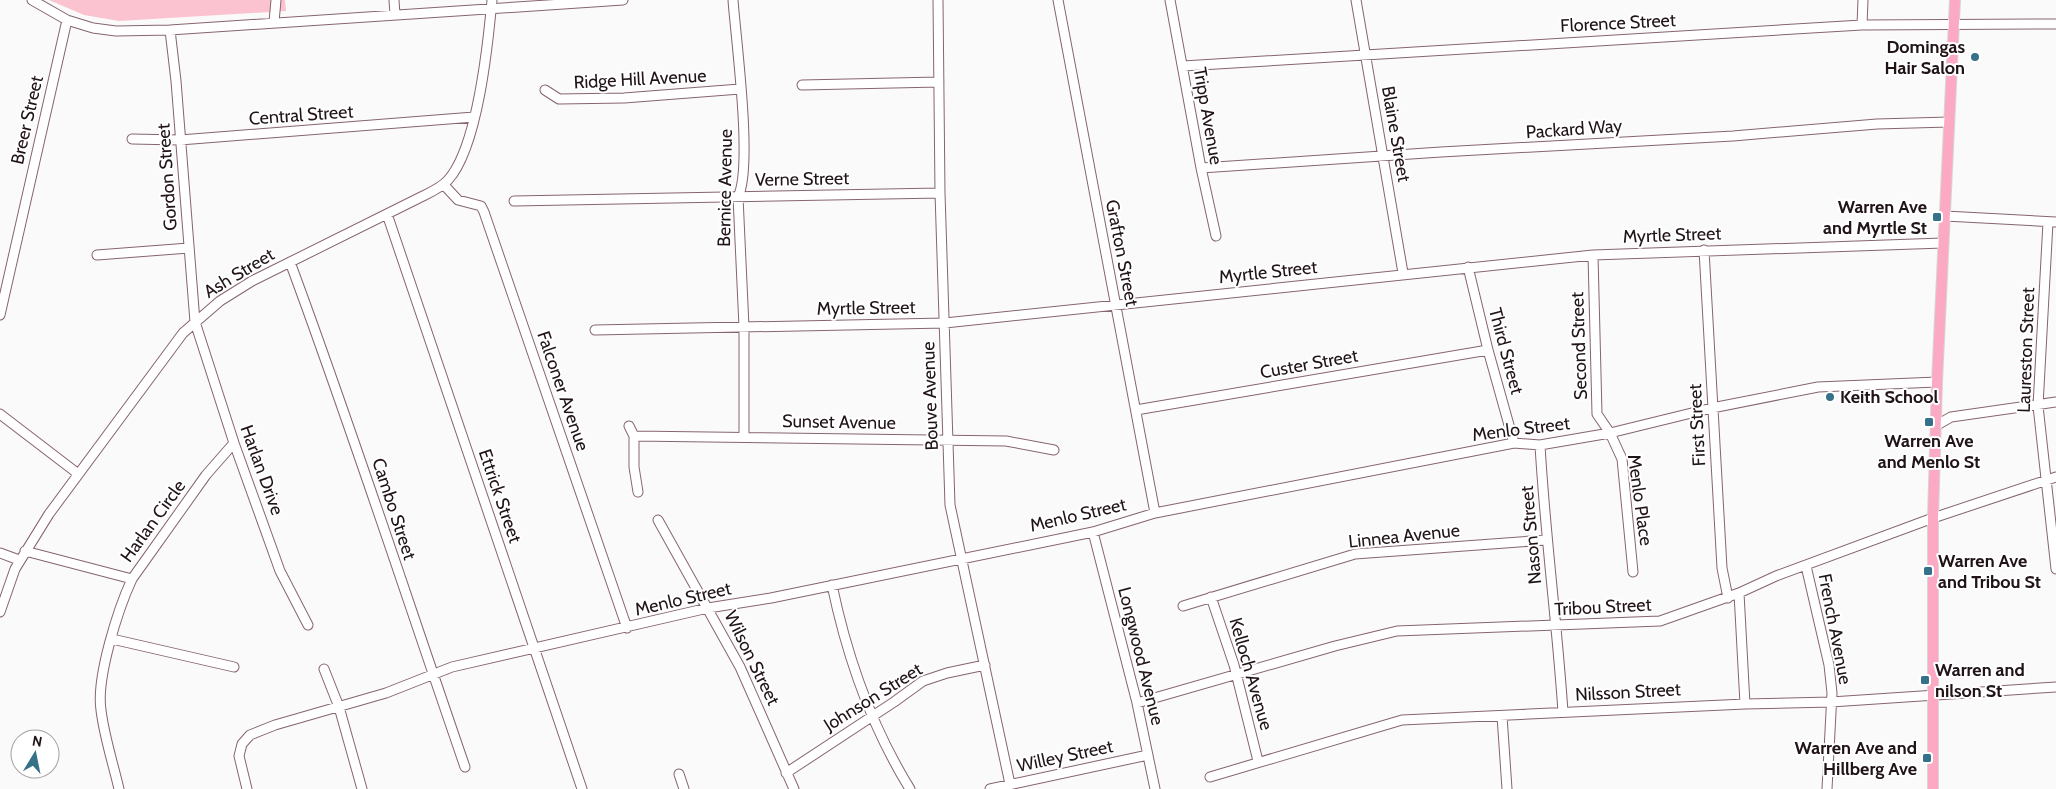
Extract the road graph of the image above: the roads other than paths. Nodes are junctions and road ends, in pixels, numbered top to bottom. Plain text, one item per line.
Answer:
1 (32, 0) edge
2 (276, 0) edge
3 (394, 0) edge
4 (622, 0) edge
5 (733, 0) edge
6 (938, 0) edge
7 (1058, 0) edge
8 (1170, 0) edge
9 (1356, 0) edge
10 (1863, 0) edge
11 (1956, 0) edge
12 (492, 4) edge
13 (395, 15) junction
14 (67, 20) junction
15 (274, 22) junction
16 (1954, 23) junction
17 (2056, 24) edge
18 (1862, 25) junction
19 (170, 30) junction
20 (1365, 54) junction
21 (1183, 66) junction
22 (939, 82) junction
23 (802, 86) dead end
24 (740, 89) junction
25 (545, 90) dead end
26 (474, 117) junction
27 (1949, 122) junction
28 (132, 139) dead end
29 (180, 140) junction
30 (1384, 157) junction
31 (1200, 168) junction
32 (444, 185) junction
33 (940, 193) junction
34 (738, 197) junction
35 (514, 201) dead end
36 (387, 214) junction
37 (1945, 216) junction
38 (2052, 222) edge
39 (1216, 236) dead end
40 (1943, 243) junction
41 (189, 248) junction
42 (1704, 250) junction
43 (97, 254) dead end
44 (1593, 255) junction
45 (290, 262) junction
46 (1468, 267) junction
47 (1403, 273) junction
48 (1115, 306) junction
49 (0, 315) edge
50 (195, 322) junction
51 (945, 322) junction
52 (744, 327) junction
53 (595, 330) dead end
54 (1488, 350) junction
55 (1937, 382) junction
56 (2056, 402) edge
57 (2038, 406) junction
58 (1712, 408) junction
59 (1136, 410) junction
60 (0, 414) edge
61 (1937, 425) junction
62 (629, 426) dead end
63 (1610, 433) junction
64 (634, 436) junction
65 (744, 437) junction
66 (948, 440) junction
67 (234, 443) junction
68 (1514, 443) junction
69 (1540, 445) junction
70 (1054, 450) dead end
71 (78, 473) junction
72 (2052, 478) edge
73 (638, 492) dead end
74 (1155, 513) junction
75 (1933, 518) junction
76 (658, 520) dead end
77 (1093, 532) junction
78 (1546, 540) junction
79 (25, 551) junction
80 (0, 553) edge
81 (962, 557) junction
82 (19, 560) junction
83 (1806, 566) junction
84 (2056, 569) edge
85 (1633, 572) dead end
86 (132, 579) junction
87 (832, 585) junction
88 (1739, 593) junction
89 (1211, 597) junction
90 (1728, 598) junction
91 (1183, 606) dead end
92 (708, 608) junction
93 (0, 612) edge
94 (308, 625) dead end
95 (1557, 626) junction
96 (627, 628) junction
97 (112, 639) junction
98 (534, 648) junction
99 (985, 665) junction
100 (234, 667) dead end
101 (324, 669) dead end
102 (433, 673) junction
103 (1236, 676) junction
104 (2056, 687) edge
105 (1933, 696) junction
106 (1831, 702) junction
107 (1137, 703) junction
108 (1745, 704) junction
109 (339, 707) junction
110 (1563, 712) junction
111 (1502, 716) junction
112 (872, 717) junction
113 (1148, 755) junction
114 (1258, 761) junction
115 (465, 767) dead end
116 (786, 773) junction
117 (679, 774) dead end
118 (1210, 777) dead end
119 (1010, 784) junction
120 (119, 789) edge
121 (247, 789) edge
122 (362, 789) edge
123 (582, 789) edge
124 (684, 789) edge
125 (794, 789) edge
126 (910, 789) edge
127 (990, 789) edge
128 (1155, 789) edge
129 (1508, 789) edge
130 (1827, 789) edge
131 (1933, 789) edge

1 - 14 street
2 - 15 street
3 - 13 street
4 - 12 street
5 - 24 street, Bernice Avenue
6 - 22 street, Bouve Avenue
7 - 48 street, Grafton Street
8 - 21 street, Tripp Avenue
9 - 20 street, Blaine Street
10 - 18 street
11 - 16 main road
12 - 13 street
12 - 26 street, Ash Street
13 - 15 street
14 - 19 street
14 - 49 street, Breer Street
15 - 19 street
16 - 17 street, Florence Street
16 - 18 street, Florence Street
16 - 27 main road
18 - 20 street, Florence Street
19 - 29 street, Gordon Street
20 - 21 street, Florence Street
20 - 30 street, Blaine Street
21 - 31 street, Tripp Avenue
22 - 23 street
22 - 33 street, Bouve Avenue
24 - 25 street, Ridge Hill Avenue
24 - 34 street, Bernice Avenue
26 - 29 street, Central Street
26 - 32 street, Ash Street
27 - 30 street, Packard Way
27 - 37 main road
28 - 29 street, Central Street
29 - 41 street, Gordon Street
30 - 31 street, Packard Way
30 - 47 street, Blaine Street
31 - 39 street, Tripp Avenue
32 - 36 street, Ash Street
32 - 96 street, Falconer Avenue
33 - 34 street, Verne Street
33 - 51 street, Bouve Avenue
34 - 35 street, Verne Street
34 - 52 street, Bernice Avenue
36 - 45 street, Ash Street
36 - 98 street, Ettrick Street
37 - 38 street
37 - 40 main road
38 - 57 street, Laureston Street
40 - 42 street, Myrtle Street
40 - 55 main road
41 - 43 street
41 - 50 street, Gordon Street
42 - 44 street, Myrtle Street
42 - 58 street, First Street
44 - 46 street, Myrtle Street
44 - 63 street, Second Street
45 - 50 street, Ash Street
45 - 102 street, Cambo Street
46 - 47 street, Myrtle Street
46 - 54 street, Third Street
47 - 48 street, Myrtle Street
48 - 51 street, Myrtle Street
48 - 59 street, Grafton Street
50 - 67 street, Harlan Drive
50 - 71 street, Ash Street
51 - 52 street, Myrtle Street
51 - 66 street, Bouve Avenue
52 - 53 street, Myrtle Street
52 - 65 street, Bernice Avenue
54 - 59 street, Custer Street
54 - 68 street, Third Street
55 - 58 street, Menlo Street
55 - 61 main road
56 - 57 street
57 - 61 street
57 - 72 street, Laureston Street
58 - 63 street, Menlo Street
58 - 90 street, First Street
59 - 74 street, Grafton Street
60 - 71 street
61 - 75 main road
62 - 64 street
63 - 69 street, Menlo Street
63 - 85 street, Menlo Place
64 - 65 street, Sunset Avenue
64 - 73 street
65 - 66 street, Sunset Avenue
66 - 70 street, Sunset Avenue
66 - 81 street, Bouve Avenue
67 - 86 street, Harlan Circle
67 - 94 street, Harlan Drive
68 - 69 street, Menlo Street
68 - 74 street, Menlo Street
69 - 78 street, Nason Street
71 - 79 street, Ash Street
72 - 75 street, Tribou Street
72 - 84 street, Laureston Street
74 - 77 street, Menlo Street
75 - 83 street, Tribou Street
75 - 105 main road
76 - 92 street, Wilson Street
77 - 81 street, Menlo Street
77 - 107 street, Longwood Avenue
78 - 89 street, Linnea Avenue
78 - 95 street, Nason Street
79 - 82 street, Ash Street
79 - 86 street, Harlan Circle
80 - 82 street
81 - 87 street, Menlo Street
81 - 99 street, Bouve Avenue
82 - 93 street, Ash Street
83 - 88 street, Tribou Street
83 - 106 street, French Avenue
86 - 97 street
87 - 92 street, Menlo Street
87 - 112 street
88 - 90 street, Tribou Street
88 - 108 street
89 - 91 street, Linnea Avenue
89 - 103 street, Kelloch Avenue
90 - 95 street, Tribou Street
92 - 96 street, Menlo Street
92 - 116 street, Wilson Street
95 - 103 street, Tribou Street
95 - 110 street, Nason Street
96 - 98 street, Menlo Street
97 - 100 street
97 - 120 street
98 - 102 street, Menlo Street
98 - 123 street, Ettrick Street
99 - 112 street, Johnson Street
99 - 119 street, Bouve Avenue
101 - 109 street
102 - 109 street, Menlo Street
102 - 115 street, Cambo Street
103 - 107 street, Tribou Street
103 - 114 street, Kelloch Avenue
104 - 105 street, Nilsson Street
105 - 106 street, Nilsson Street
105 - 131 main road
106 - 108 street, Nilsson Street
106 - 130 street, French Avenue
107 - 113 street, Longwood Avenue
108 - 110 street, Nilsson Street
109 - 121 street, Menlo Street
109 - 122 street
110 - 111 street, Nilsson Street
111 - 114 street, Nilsson Street
111 - 129 street
112 - 116 street, Johnson Street
112 - 126 street
113 - 119 street, Willey Street
113 - 128 street, Longwood Avenue
114 - 118 street, Nilsson Street
116 - 125 street, Wilson Street
117 - 124 street
119 - 127 street, Willey Street

